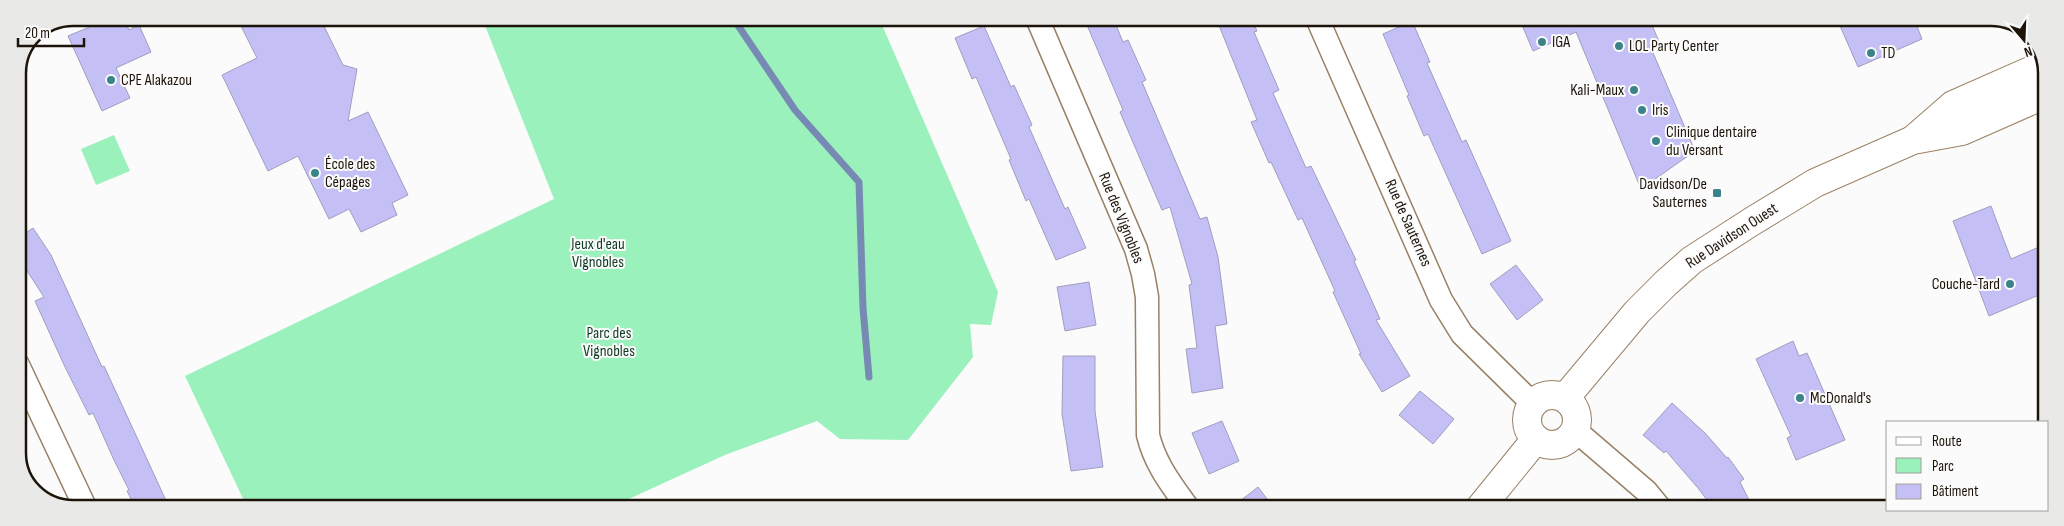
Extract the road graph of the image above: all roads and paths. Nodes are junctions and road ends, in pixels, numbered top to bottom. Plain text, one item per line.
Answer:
1 (1040, 26) edge
2 (1321, 26) edge
3 (2038, 68) edge
4 (2038, 98) edge
5 (1913, 140) junction
6 (26, 382) edge
7 (1565, 398) junction
8 (1533, 404) junction
9 (1575, 430) junction
10 (1536, 439) junction
11 (82, 500) edge
12 (1182, 500) edge
13 (1486, 500) edge
14 (1653, 500) edge

1 - 12 street, Rue des Vignobles
2 - 8 street, Rue de Sauternes
3 - 5 street, Rue Davidson Ouest
4 - 5 street, Rue Davidson Ouest
5 - 7 street, Rue Davidson Ouest
6 - 11 street
7 - 8 street
7 - 9 street
8 - 10 street
9 - 10 street
9 - 14 street
10 - 13 street

